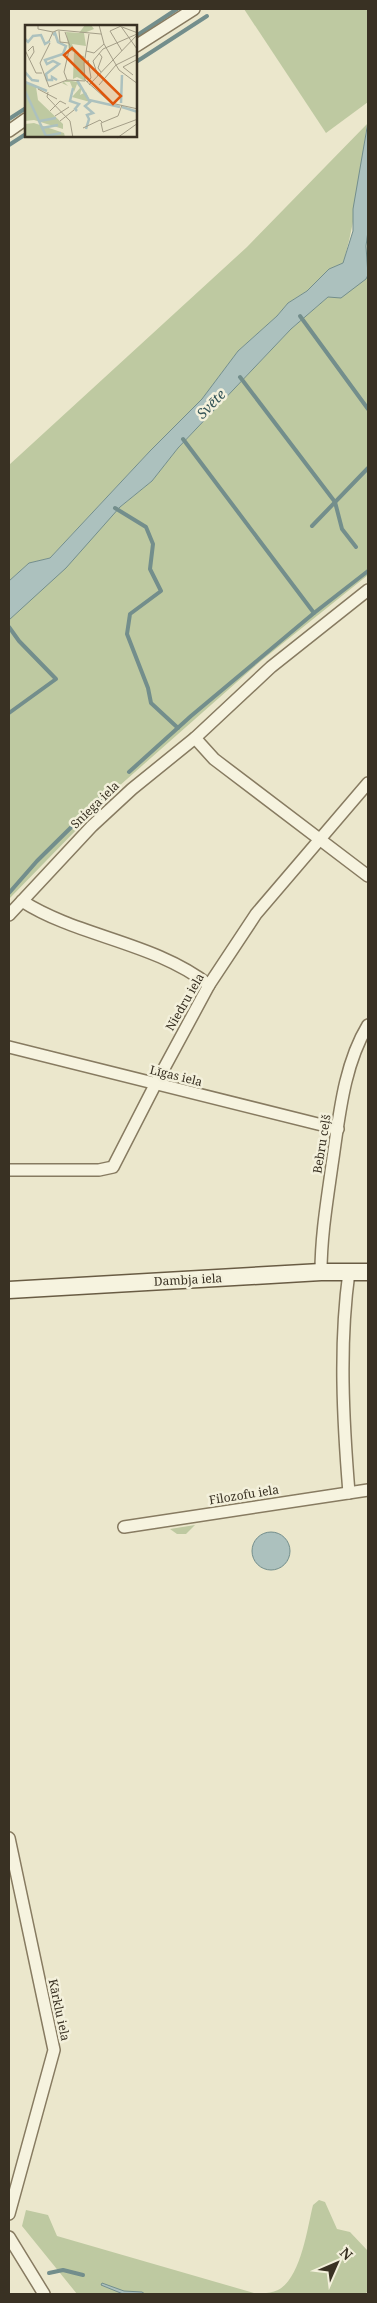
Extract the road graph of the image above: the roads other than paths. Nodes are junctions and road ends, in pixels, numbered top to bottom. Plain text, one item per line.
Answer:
1 (194, 9) edge
2 (138, 45) edge
3 (25, 120) edge
4 (9, 131) edge
5 (366, 597) edge
6 (195, 738) junction
7 (368, 783) edge
8 (318, 840) junction
9 (368, 876) edge
10 (22, 901) junction
11 (9, 915) edge
12 (209, 985) junction
13 (368, 1025) edge
14 (9, 1047) edge
15 (154, 1085) junction
16 (338, 1129) junction
17 (9, 1170) edge
18 (321, 1272) junction
19 (349, 1272) junction
20 (368, 1272) edge
21 (9, 1290) edge
22 (368, 1490) edge
23 (349, 1492) junction
24 (124, 1526) dead end
25 (9, 1838) edge
26 (9, 2214) edge
27 (9, 2238) edge
28 (44, 2294) edge

1 - 2 street
3 - 4 street
5 - 6 street, Sniega iela
6 - 8 street
6 - 10 street, Sniega iela
7 - 8 street, Niedru iela
8 - 9 street
8 - 12 street, Niedru iela
10 - 11 street, Sniega iela
10 - 12 street
12 - 15 street, Niedru iela
13 - 16 street, Bebru ceļš
14 - 15 street, Līgas iela
15 - 16 street, Līgas iela
15 - 17 street, Niedru iela
16 - 18 street, Bebru ceļš
18 - 19 street, Dambja iela
18 - 21 street, Dambja iela
19 - 20 street, Dambja iela
19 - 23 street
22 - 23 street, Filozofu iela
23 - 24 street, Filozofu iela
25 - 26 street, Kārklu iela
27 - 28 street

